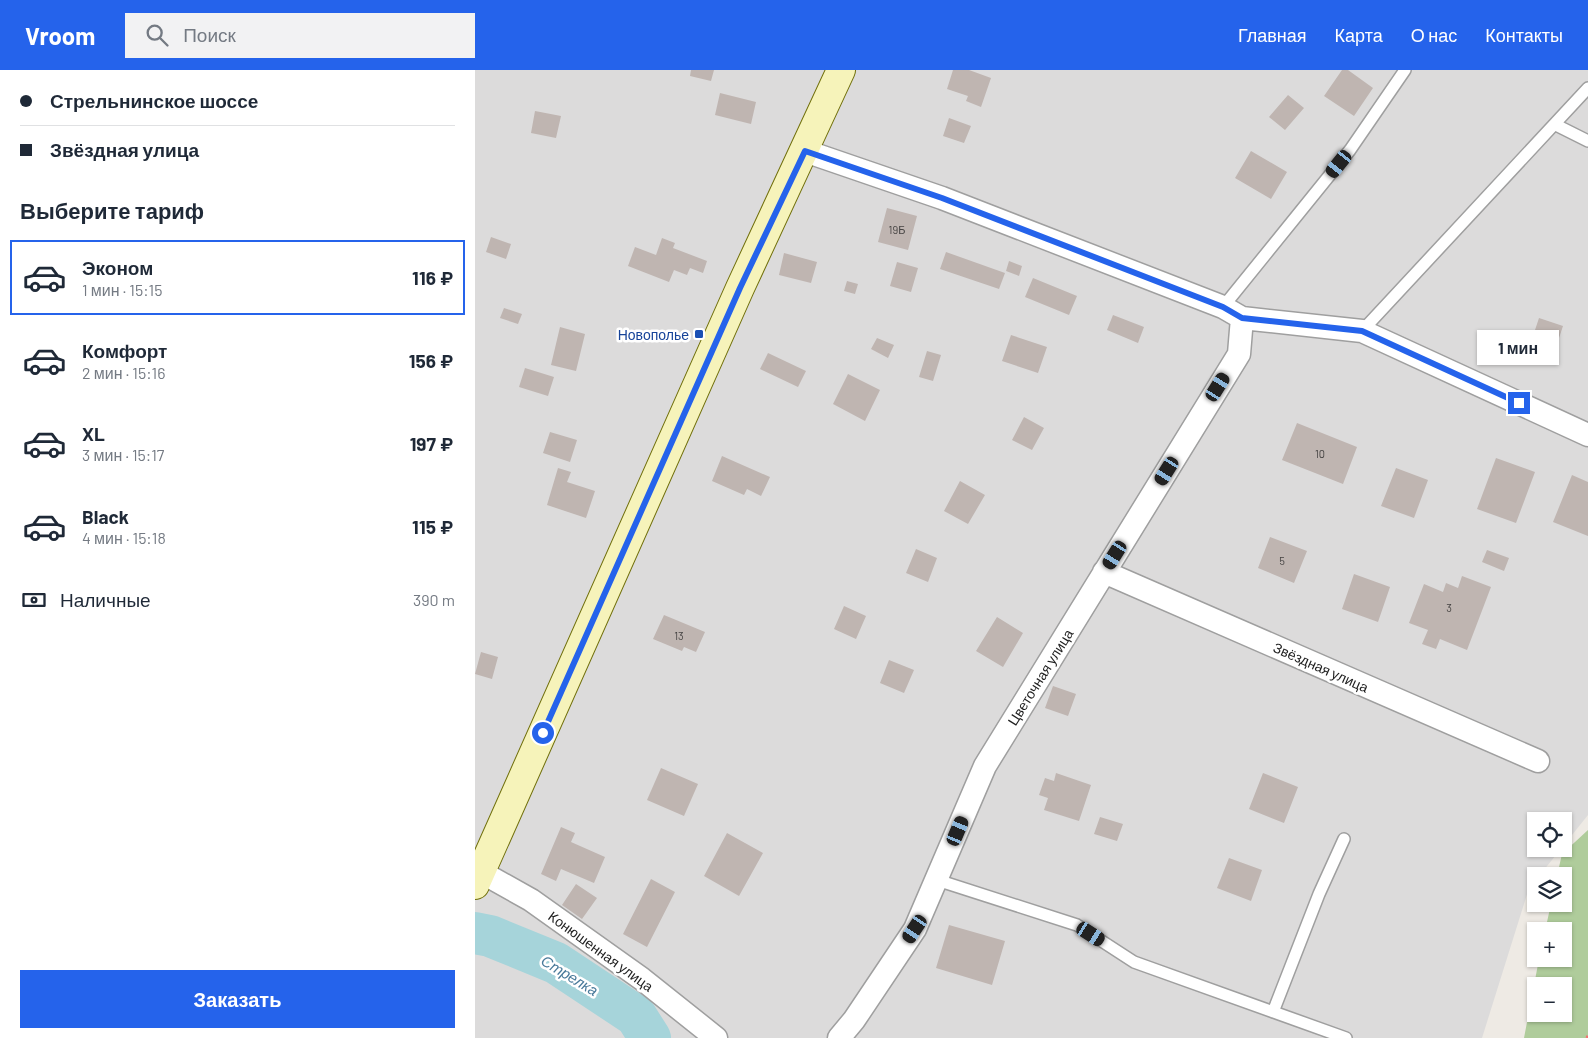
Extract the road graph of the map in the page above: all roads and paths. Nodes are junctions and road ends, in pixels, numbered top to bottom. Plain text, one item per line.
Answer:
1 (841, 70) edge
2 (1405, 70) edge
3 (1588, 88) edge
4 (1556, 125) junction
5 (1588, 141) edge
6 (805, 151) junction
7 (1232, 312) junction
8 (1362, 331) junction
9 (1588, 435) edge
10 (1104, 572) junction
11 (1539, 761) dead end
12 (1343, 839) dead end
13 (478, 878) edge
14 (937, 880) junction
15 (1273, 1012) junction
16 (699, 1032) edge
17 (716, 1038) edge
18 (839, 1038) edge
19 (1346, 1038) edge

1 - 6 main road
2 - 7 lane
3 - 4 lane
4 - 5 lane
4 - 8 lane
6 - 7 street
6 - 13 main road
7 - 8 street
7 - 10 street, Цветочная улица
8 - 9 street
10 - 11 street, Звёздная улица
10 - 14 street, Цветочная улица
12 - 15 lane
13 - 16 street, Конюшенная улица
14 - 15 lane
14 - 18 street, Цветочная улица
15 - 19 lane
16 - 17 street, Конюшенная улица

